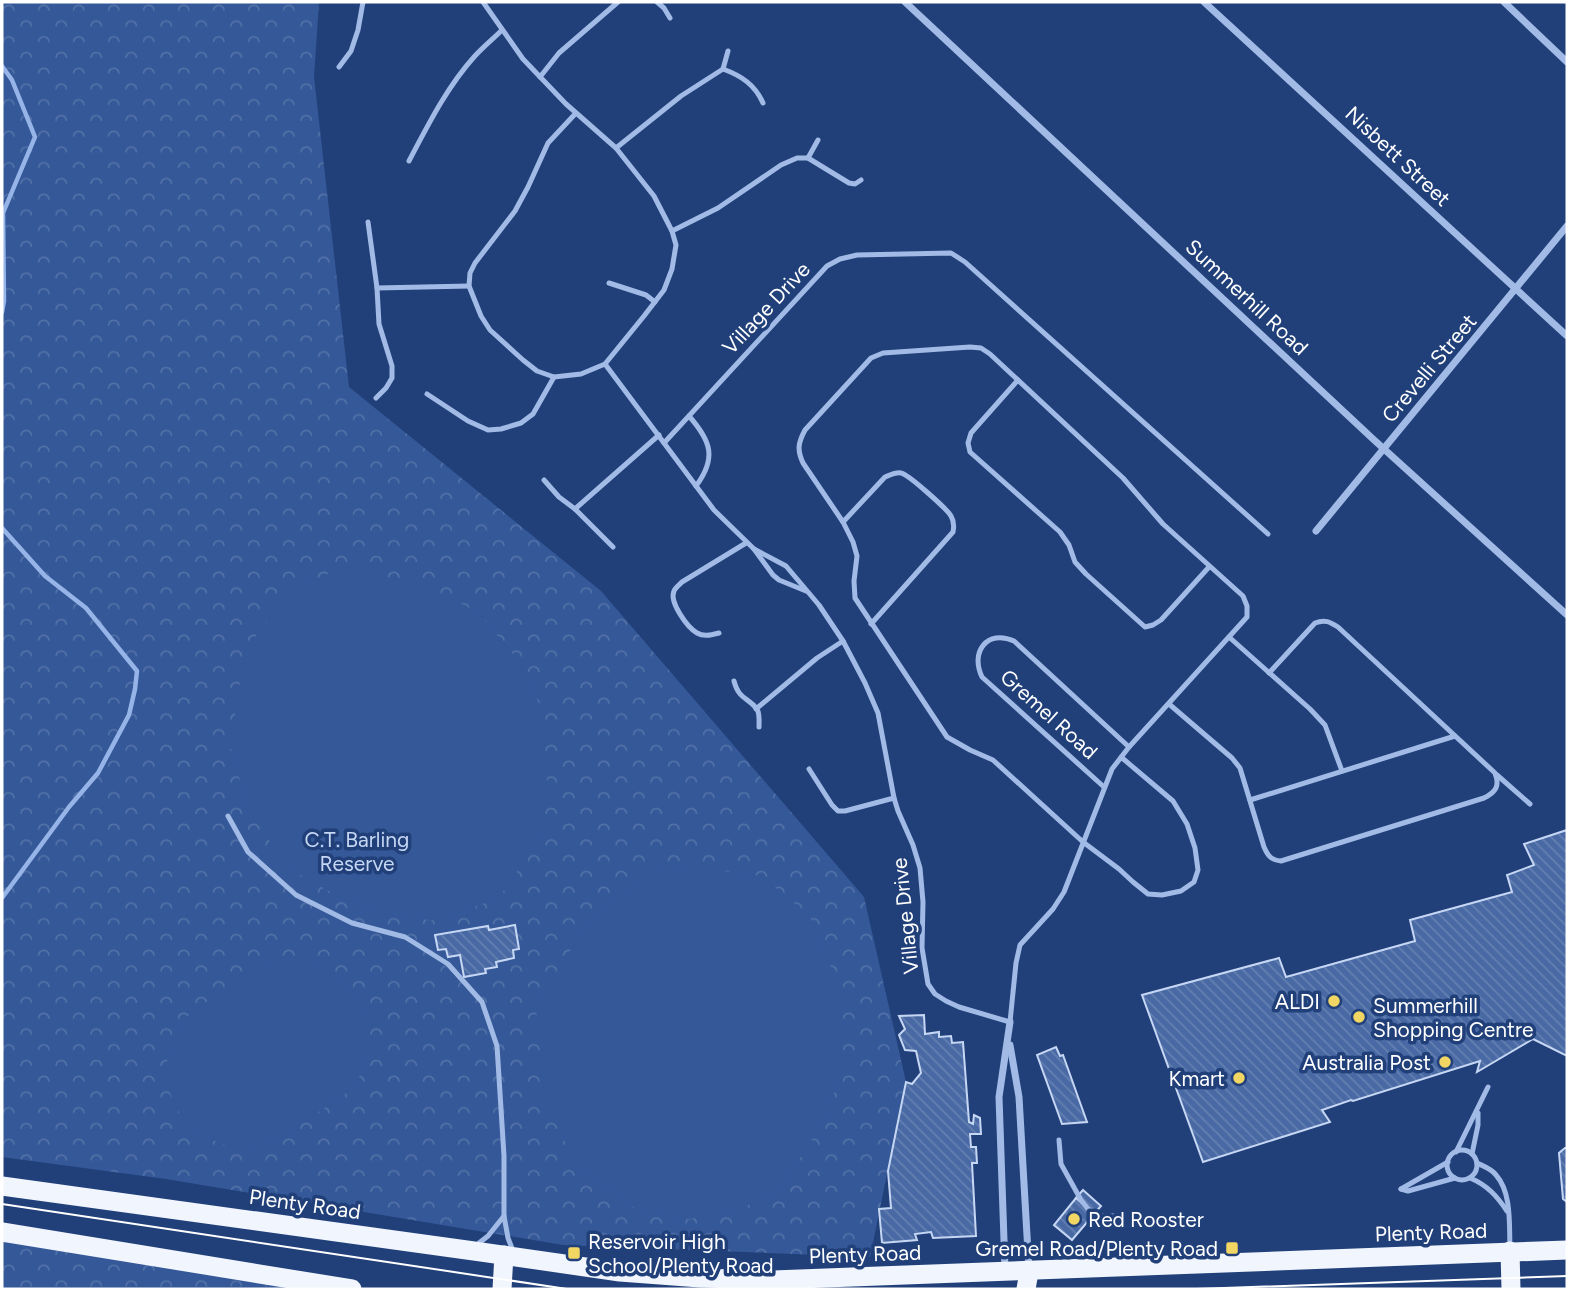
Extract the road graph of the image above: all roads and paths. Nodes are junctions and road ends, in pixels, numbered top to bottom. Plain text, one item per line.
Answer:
1 (363, 2) edge
2 (483, 2) edge
3 (618, 2) edge
4 (657, 2) edge
5 (905, 2) edge
6 (1204, 2) edge
7 (1504, 2) edge
8 (670, 19) dead end
9 (502, 30) junction
10 (728, 51) dead end
11 (1567, 62) edge
12 (339, 67) dead end
13 (723, 69) junction
14 (540, 77) junction
15 (763, 103) dead end
16 (576, 113) junction
17 (818, 139) dead end
18 (616, 148) junction
19 (808, 158) junction
20 (409, 160) dead end
21 (861, 180) dead end
22 (368, 222) dead end
23 (1567, 226) edge
24 (672, 231) junction
25 (609, 283) dead end
26 (469, 286) junction
27 (377, 288) junction
28 (1516, 289) junction
29 (655, 302) junction
30 (1567, 336) edge
31 (604, 364) junction
32 (554, 377) junction
33 (1018, 380) junction
34 (427, 394) dead end
35 (376, 398) dead end
36 (689, 416) junction
37 (659, 435) junction
38 (664, 443) junction
39 (1384, 449) junction
40 (544, 480) dead end
41 (696, 486) junction
42 (575, 509) junction
43 (843, 522) junction
44 (1317, 531) dead end
45 (1268, 534) dead end
46 (746, 543) junction
47 (613, 547) dead end
48 (754, 550) junction
49 (1209, 567) junction
50 (807, 591) junction
51 (1567, 615) edge
52 (871, 624) junction
53 (719, 633) dead end
54 (1229, 638) junction
55 (843, 641) junction
56 (1269, 673) junction
57 (734, 681) dead end
58 (1169, 704) junction
59 (756, 709) junction
60 (759, 727) dead end
61 (1455, 736) junction
62 (1129, 747) junction
63 (1121, 757) junction
64 (809, 769) dead end
65 (1342, 771) junction
66 (1495, 773) junction
67 (1104, 788) junction
68 (894, 799) junction
69 (1250, 800) junction
70 (1530, 804) dead end
71 (228, 816) dead end
72 (1083, 842) junction
73 (1010, 1022) junction
74 (1009, 1038) junction
75 (1488, 1087) dead end
76 (1478, 1110) junction
77 (1059, 1140) dead end
78 (1456, 1152) junction
79 (1472, 1154) junction
80 (1448, 1162) junction
81 (1477, 1163) junction
82 (1455, 1178) junction
83 (1470, 1178) junction
84 (2, 1186) edge
85 (1509, 1213) junction
86 (504, 1216) junction
87 (1118, 1216) dead end
88 (2, 1232) edge
89 (1567, 1250) edge
90 (474, 1251) junction
91 (1510, 1251) junction
92 (510, 1256) junction
93 (1007, 1280) edge
94 (1027, 1280) edge
95 (352, 1289) edge
96 (502, 1289) edge
97 (1511, 1289) edge

1 - 12 lane
2 - 9 lane
3 - 14 lane
4 - 8 lane
5 - 39 street, Summerhill Road
6 - 28 street, Nisbett Street
7 - 11 street
9 - 14 lane
9 - 20 lane
10 - 13 lane
13 - 15 lane
13 - 18 lane
14 - 16 lane
16 - 18 lane
16 - 26 lane
17 - 19 lane
18 - 24 lane
19 - 21 lane
19 - 24 lane
22 - 27 lane
23 - 28 street, Crevelli Street
24 - 29 lane
25 - 29 lane
26 - 27 lane
26 - 32 lane
27 - 35 lane
28 - 30 street, Nisbett Street
28 - 39 street, Crevelli Street
29 - 31 lane
31 - 32 lane
31 - 37 lane, Village Drive
32 - 34 lane
33 - 43 lane, Gremel Road
33 - 49 lane, Gremel Road
33 - 49 lane
36 - 38 lane, Village Drive
36 - 41 lane
36 - 45 lane, Village Drive
37 - 38 lane, Village Drive
37 - 42 lane
38 - 41 lane, Village Drive
39 - 44 street, Crevelli Street
39 - 51 street, Summerhill Road
40 - 42 lane
41 - 46 lane, Village Drive
42 - 47 lane
43 - 52 lane, Gremel Road
43 - 52 lane
46 - 48 lane, Village Drive
46 - 53 lane
48 - 50 lane, Village Drive
48 - 50 lane, Village Drive
49 - 54 lane, Gremel Road
50 - 55 lane, Village Drive
52 - 72 lane, Gremel Road
54 - 56 lane
54 - 58 lane, Gremel Road
55 - 59 lane
55 - 68 lane, Village Drive
56 - 61 lane
56 - 65 lane
57 - 59 lane
58 - 62 lane, Gremel Road
58 - 69 lane
59 - 60 lane
61 - 65 lane
61 - 66 lane
62 - 63 lane, Gremel Road
62 - 67 lane, Gremel Road
63 - 67 lane, Gremel Road
63 - 72 lane, Gremel Road
64 - 68 lane
65 - 69 lane
66 - 69 lane
66 - 70 lane
67 - 72 lane, Gremel Road
68 - 73 lane, Village Drive
71 - 86 lane
72 - 73 lane, Gremel Road
73 - 74 street, Gremel Road
74 - 93 street, Gremel Road
74 - 94 street, Gremel Road
75 - 76 lane
76 - 78 lane
76 - 79 lane
77 - 87 lane
78 - 79 lane
78 - 80 lane
79 - 81 lane
80 - 82 lane
80 - 82 lane
81 - 83 lane
81 - 85 lane
82 - 83 lane
83 - 85 lane
84 - 90 highway, Plenty Road
85 - 91 lane
86 - 90 lane
86 - 92 lane
88 - 95 highway
89 - 91 highway, Plenty Road
90 - 92 highway, Plenty Road
91 - 94 highway, Plenty Road
91 - 97 highway
92 - 93 highway, Plenty Road
92 - 96 highway
93 - 94 highway, Plenty Road

